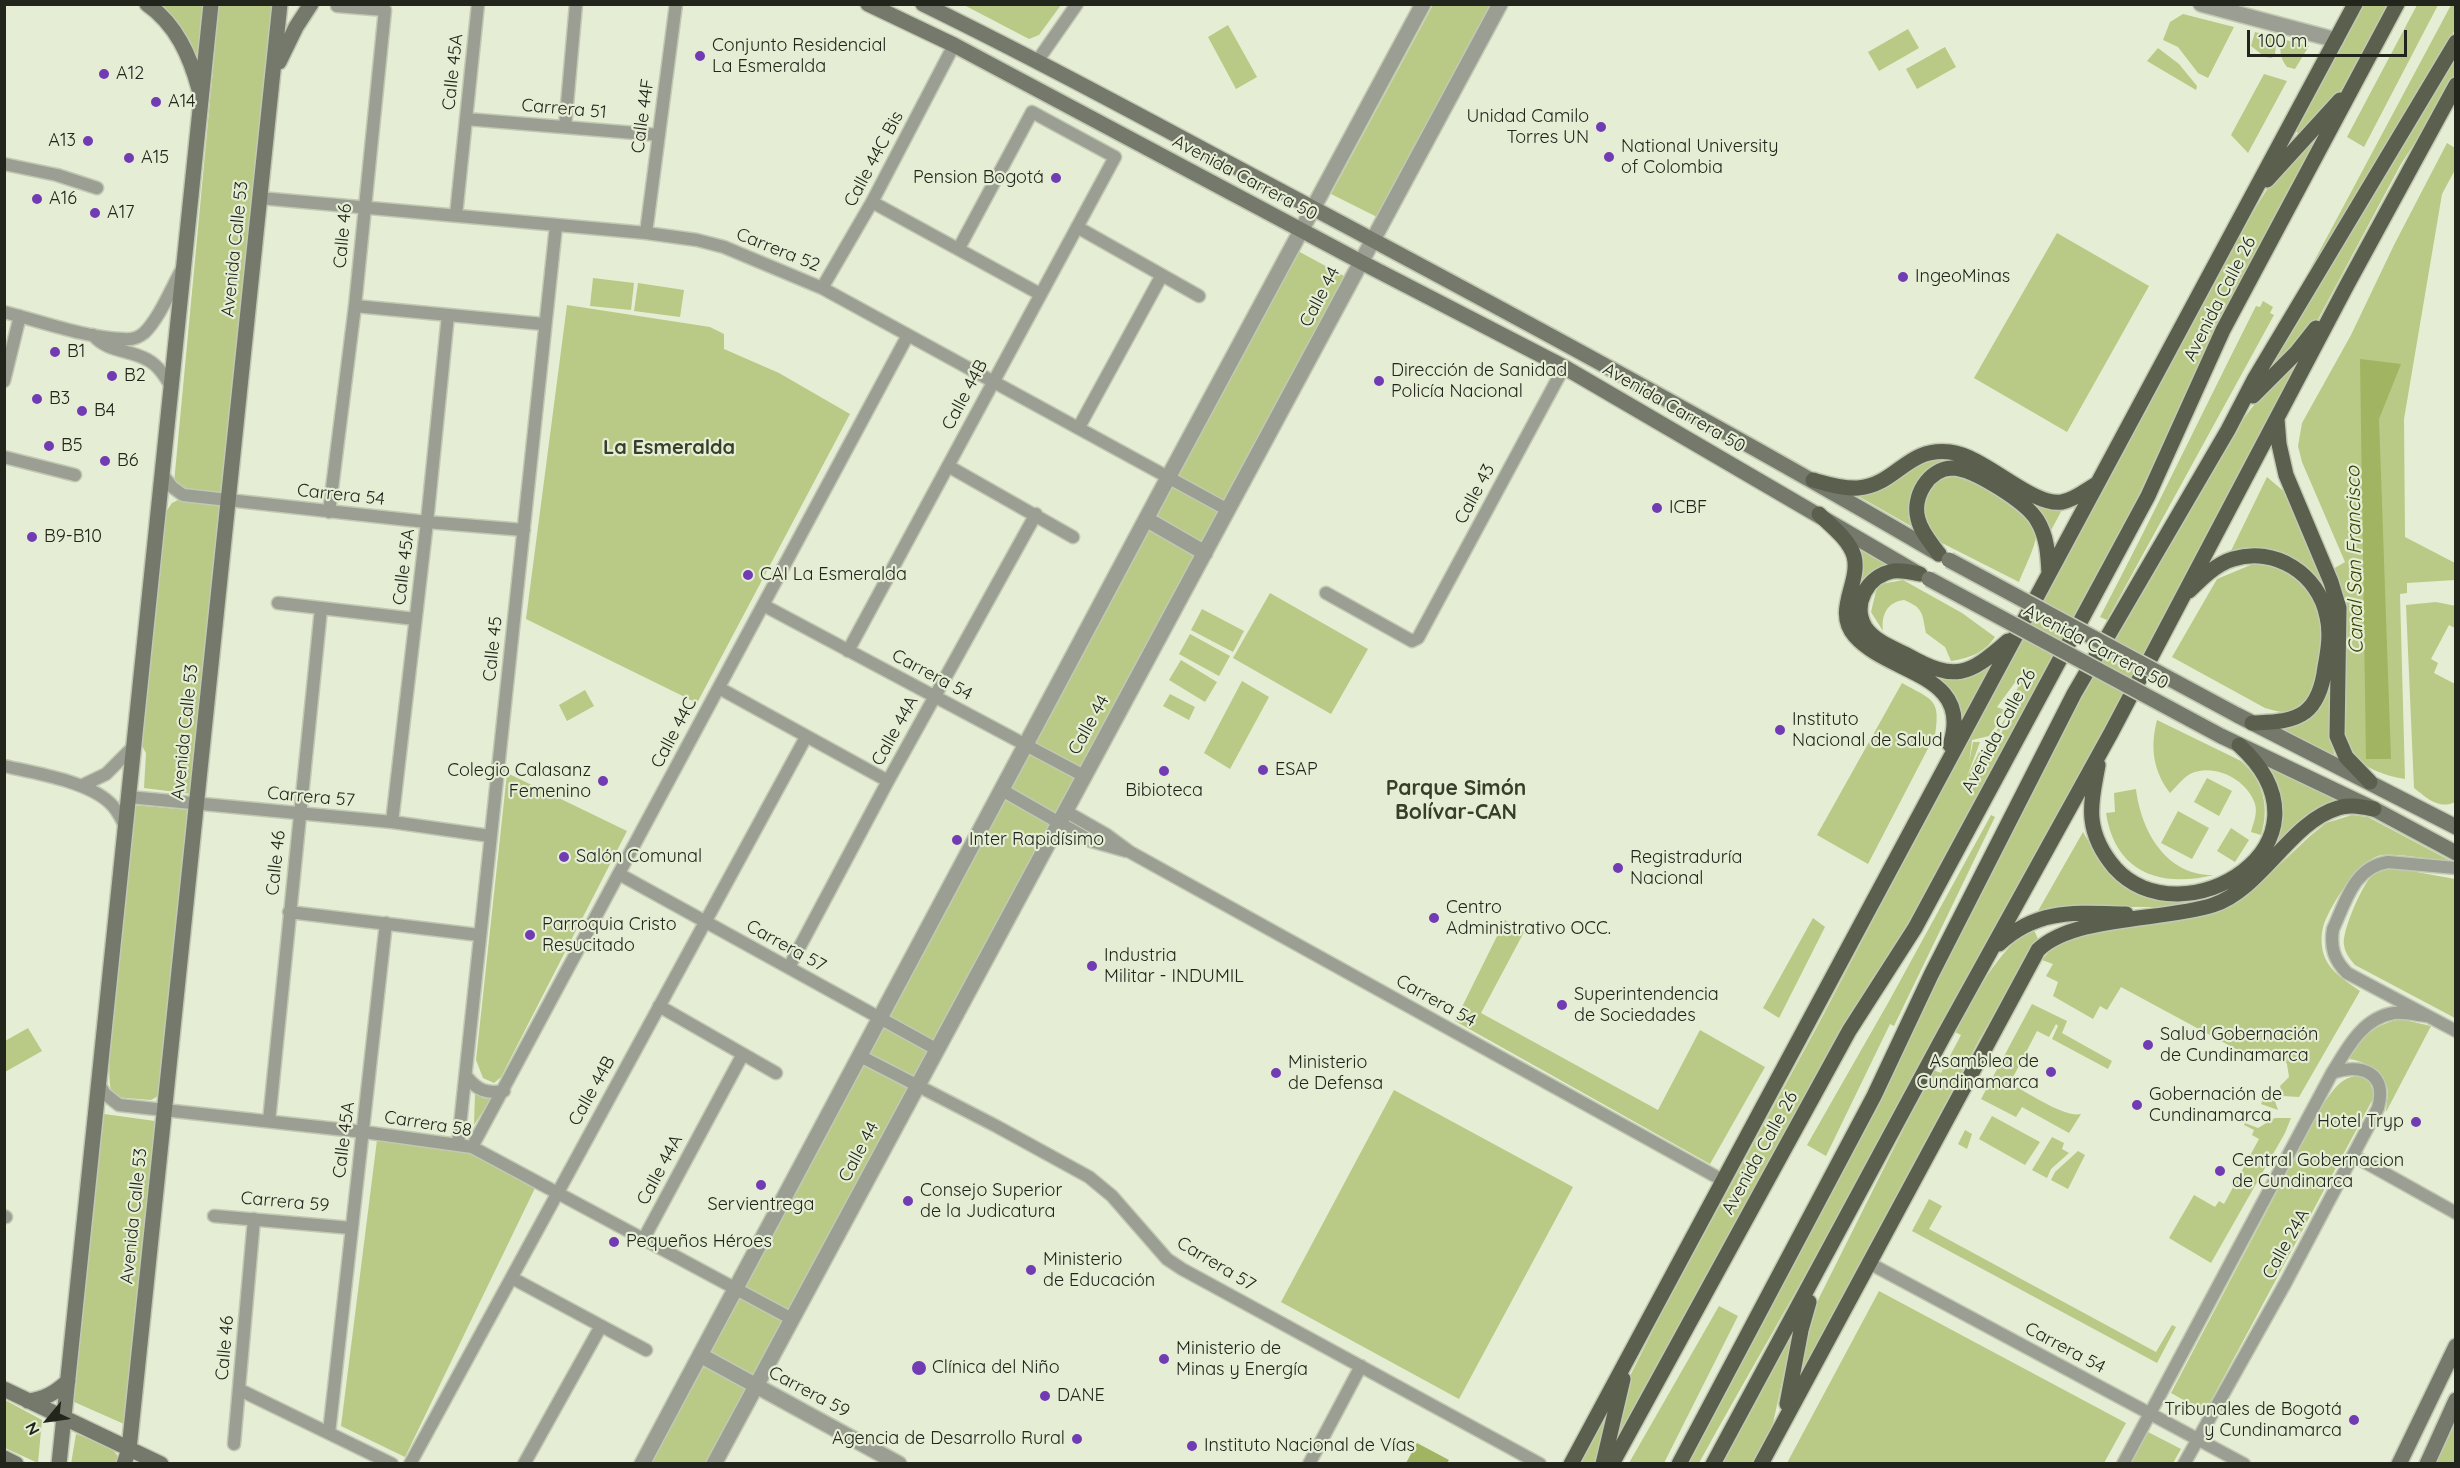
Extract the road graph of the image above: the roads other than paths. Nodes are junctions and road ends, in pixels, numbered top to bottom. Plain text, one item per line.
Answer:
1 (147, 4) edge
2 (211, 4) edge
3 (280, 4) edge
4 (311, 4) edge
5 (478, 4) edge
6 (576, 4) edge
7 (676, 4) edge
8 (868, 4) edge
9 (923, 4) edge
10 (1077, 4) edge
11 (1423, 4) edge
12 (1500, 4) edge
13 (2201, 4) edge
14 (2355, 4) edge
15 (2397, 4) edge
16 (337, 6) dead end
17 (2336, 39) junction
18 (2456, 42) edge
19 (954, 45) junction
20 (1038, 60) junction
21 (274, 73) junction
22 (2361, 75) junction
23 (2456, 85) edge
24 (201, 99) junction
25 (466, 119) junction
26 (564, 127) junction
27 (659, 135) junction
28 (4, 164) edge
29 (97, 188) dead end
30 (2252, 196) junction
31 (260, 198) junction
32 (872, 202) junction
33 (364, 207) junction
34 (1313, 208) junction
35 (456, 215) junction
36 (556, 226) junction
37 (1077, 227) junction
38 (1301, 230) junction
39 (646, 233) junction
40 (1373, 239) junction
41 (959, 248) junction
42 (186, 262) junction
43 (1361, 262) junction
44 (1162, 275) junction
45 (2347, 285) junction
46 (822, 288) junction
47 (1040, 294) junction
48 (1199, 296) dead end
49 (355, 306) junction
50 (4, 312) edge
51 (448, 315) junction
52 (20, 316) junction
53 (543, 324) junction
54 (92, 334) junction
55 (908, 335) junction
56 (1564, 367) junction
57 (4, 381) edge
58 (994, 381) junction
59 (172, 388) junction
60 (2277, 417) junction
61 (1079, 427) junction
62 (2228, 430) junction
63 (4, 457) edge
64 (948, 466) junction
65 (75, 475) dead end
66 (163, 475) junction
67 (1169, 476) junction
68 (1813, 480) junction
69 (2097, 483) junction
70 (229, 500) junction
71 (1228, 510) junction
72 (329, 512) junction
73 (1036, 514) junction
74 (1819, 514) junction
75 (1146, 519) junction
76 (427, 522) junction
77 (524, 530) junction
78 (1073, 537) dead end
79 (1205, 553) junction
80 (1944, 557) junction
81 (2049, 573) junction
82 (1924, 577) junction
83 (1326, 593) dead end
84 (2180, 599) junction
85 (278, 603) dead end
86 (763, 605) junction
87 (321, 609) junction
88 (416, 619) junction
89 (2015, 635) junction
90 (848, 651) junction
91 (719, 688) junction
92 (934, 697) junction
93 (2252, 723) junction
94 (806, 737) junction
95 (134, 745) junction
96 (2239, 745) junction
97 (1025, 746) junction
98 (2102, 750) junction
99 (4, 766) edge
100 (1084, 776) junction
101 (888, 781) junction
102 (2370, 782) junction
103 (1936, 783) junction
104 (81, 786) junction
105 (1002, 790) junction
106 (129, 797) junction
107 (197, 804) junction
108 (2374, 809) junction
109 (299, 814) junction
110 (1061, 816) junction
111 (2452, 821) edge
112 (392, 822) junction
113 (125, 826) junction
114 (490, 836) junction
115 (2456, 853) edge
116 (2456, 868) edge
117 (619, 874) junction
118 (289, 912) junction
119 (2162, 915) junction
120 (705, 922) junction
121 (386, 923) junction
122 (479, 935) junction
123 (1990, 953) junction
124 (789, 967) junction
125 (659, 1006) junction
126 (2427, 1016) junction
127 (879, 1019) junction
128 (2456, 1031) edge
129 (936, 1050) junction
130 (742, 1054) junction
131 (860, 1056) junction
132 (776, 1073) dead end
133 (2332, 1074) junction
134 (466, 1076) junction
135 (99, 1084) junction
136 (917, 1086) junction
137 (504, 1091) junction
138 (165, 1110) junction
139 (269, 1121) junction
140 (364, 1132) junction
141 (458, 1144) junction
142 (472, 1147) junction
143 (2354, 1156) junction
144 (1724, 1181) junction
145 (557, 1191) junction
146 (2456, 1213) edge
147 (214, 1216) dead end
148 (254, 1219) junction
149 (351, 1228) junction
150 (643, 1240) junction
151 (1869, 1263) junction
152 (1820, 1265) junction
153 (512, 1278) junction
154 (736, 1288) junction
155 (792, 1319) junction
156 (601, 1326) junction
157 (2456, 1346) edge
158 (646, 1350) dead end
159 (700, 1355) junction
160 (1629, 1359) junction
161 (1361, 1366) junction
162 (68, 1381) junction
163 (756, 1386) junction
164 (4, 1389) edge
165 (240, 1390) junction
166 (2456, 1400) edge
167 (28, 1401) junction
168 (2150, 1414) junction
169 (64, 1418) junction
170 (1781, 1427) junction
171 (329, 1433) junction
172 (2197, 1440) junction
173 (234, 1444) dead end
174 (127, 1456) edge
175 (4, 1458) edge
176 (16, 1464) edge
177 (59, 1464) edge
178 (161, 1464) edge
179 (392, 1464) edge
180 (410, 1464) edge
181 (524, 1464) edge
182 (642, 1464) edge
183 (714, 1464) edge
184 (899, 1464) edge
185 (1309, 1464) edge
186 (1540, 1464) edge
187 (1571, 1464) edge
188 (1603, 1464) edge
189 (1612, 1464) edge
190 (1679, 1464) edge
191 (1713, 1464) edge
192 (1761, 1464) edge
193 (2123, 1464) edge
194 (2184, 1464) edge
195 (2244, 1464) edge
196 (2399, 1464) edge
197 (2427, 1464) edge

1 - 24 main road
2 - 24 main road
3 - 21 main road, Avenida Calle 53
4 - 21 main road
5 - 25 street, Calle 45A
6 - 26 street
7 - 27 street, Calle 44F
8 - 19 main road, Avenida Carrera 50
9 - 20 main road, Avenida Carrera 50
10 - 20 street
11 - 34 street
12 - 40 street, Calle 44
13 - 17 street
14 - 17 main road, Avenida Calle 26
15 - 22 main road, Avenida Calle 26
16 - 33 street, Calle 46
17 - 30 main road, Avenida Calle 26
18 - 62 main road
19 - 32 street, Calle 44C Bis
19 - 38 main road, Avenida Carrera 50
20 - 34 main road, Avenida Carrera 50
21 - 31 main road, Avenida Calle 53
22 - 30 main road
22 - 189 main road, Avenida Calle 26
23 - 45 main road
24 - 42 main road
25 - 26 street, Carrera 51
25 - 35 street, Calle 45A
26 - 27 street, Carrera 51
27 - 39 street, Calle 44F
28 - 29 street
30 - 69 main road, Avenida Calle 26
31 - 33 street, Carrera 52
31 - 70 main road, Avenida Calle 53
32 - 41 street
32 - 46 street, Calle 44C Bis
33 - 35 street, Carrera 52
33 - 49 street, Calle 46
34 - 38 street
34 - 40 main road, Avenida Carrera 50
35 - 36 street, Carrera 52
36 - 39 street, Carrera 52
36 - 53 street, Calle 45
37 - 41 street, Calle 44B
37 - 44 street
37 - 47 street, Calle 44B
38 - 43 main road, Avenida Carrera 50
38 - 67 street
39 - 46 street, Carrera 52
40 - 43 street, Calle 44
40 - 68 main road, Avenida Carrera 50
41 - 47 street
42 - 54 street
42 - 59 main road
43 - 56 main road, Avenida Carrera 50
43 - 71 street, Calle 44
44 - 48 street
44 - 61 street
45 - 60 main road
45 - 62 main road
46 - 55 street, Carrera 52
47 - 58 street, Calle 44B
49 - 51 street
49 - 72 street, Calle 46
50 - 52 street
51 - 53 street
51 - 76 street, Calle 45A
52 - 54 street
52 - 57 street
53 - 77 street, Calle 45
54 - 59 street
55 - 58 street, Carrera 52
55 - 86 street, Calle 44C
56 - 74 main road, Avenida Carrera 50
56 - 83 street, Calle 43
58 - 61 street, Carrera 52
58 - 64 street, Calle 44B
59 - 66 main road
60 - 84 main road
60 - 102 main road
61 - 67 street, Carrera 52
62 - 190 main road
63 - 65 street
64 - 73 street
64 - 90 street, Calle 44B
66 - 70 street, Carrera 54
66 - 95 main road
67 - 71 street, Carrera 52
67 - 75 street
68 - 69 main road
68 - 80 main road, Avenida Carrera 50
69 - 81 main road, Avenida Calle 26
70 - 72 street, Carrera 54
70 - 107 main road, Avenida Calle 53
71 - 79 street, Calle 44
72 - 76 street, Carrera 54
73 - 78 street
73 - 92 street, Calle 44A
74 - 82 main road, Avenida Carrera 50
74 - 103 main road
75 - 79 street
75 - 97 street
76 - 77 street, Carrera 54
76 - 88 street, Calle 45A
77 - 114 street, Calle 45
79 - 100 street, Calle 44
80 - 81 main road
80 - 93 main road, Avenida Carrera 50, bridge
81 - 89 main road, Avenida Calle 26
82 - 89 main road
82 - 96 main road, Avenida Carrera 50, bridge
84 - 93 main road
84 - 98 main road
85 - 87 street
86 - 90 street, Carrera 54
86 - 91 street, Calle 44C
87 - 88 street
87 - 109 street, Calle 46
88 - 112 street, Calle 45A
89 - 103 main road, Avenida Calle 26
90 - 92 street, Carrera 54
91 - 94 street
91 - 117 street, Calle 44C
92 - 97 street, Carrera 54
92 - 101 street, Calle 44A
93 - 102 main road, Avenida Carrera 50
94 - 101 street
94 - 120 street, Calle 44B
95 - 104 street
95 - 106 main road
96 - 98 main road
96 - 108 main road, Avenida Carrera 50
97 - 100 street, Carrera 54
97 - 105 street
98 - 123 main road
99 - 104 street
100 - 110 street, Calle 44
101 - 124 street, Calle 44A
102 - 111 main road, Avenida Carrera 50
103 - 144 main road, Avenida Calle 26
104 - 113 street
105 - 110 street, Carrera 54
105 - 127 street
106 - 107 street, Carrera 57
106 - 113 main road
107 - 109 street, Carrera 57
107 - 138 main road, Avenida Calle 53
108 - 115 main road, Avenida Carrera 50
108 - 119 main road
109 - 112 street, Carrera 57
109 - 118 street, Calle 46
110 - 129 street, Calle 44
110 - 144 street, Carrera 54
112 - 114 street, Carrera 57
113 - 135 main road
114 - 122 street, Calle 45
116 - 126 street
117 - 120 street, Carrera 57
117 - 137 street, Calle 44C
118 - 121 street
118 - 139 street, Calle 46
119 - 123 main road
119 - 151 main road
120 - 124 street, Carrera 57
120 - 125 street, Calle 44B
121 - 122 street
121 - 140 street, Calle 45A
122 - 134 street, Calle 45
123 - 152 main road
124 - 127 street, Carrera 57
125 - 130 street
125 - 145 street, Calle 44B
126 - 128 street
126 - 133 street
127 - 129 street, Carrera 57
127 - 131 street
129 - 136 street, Calle 44
130 - 132 street
130 - 150 street, Calle 44A
131 - 136 street, Carrera 57
131 - 154 street
133 - 143 street, Calle 24A
133 - 168 street
134 - 137 street
134 - 141 street, Calle 45
135 - 138 street, Carrera 58
135 - 162 main road
136 - 155 street, Calle 44
136 - 161 street, Carrera 57
137 - 142 street, Calle 44C
138 - 139 street, Carrera 58
138 - 174 main road, Avenida Calle 53
139 - 140 street, Carrera 58
140 - 141 street, Carrera 58
140 - 149 street, Calle 45A
141 - 142 street, Carrera 58
142 - 145 street, Carrera 58
143 - 146 street
143 - 172 street, Calle 24A
144 - 160 main road, Avenida Calle 26
145 - 150 street, Carrera 58
145 - 153 street, Calle 44B
147 - 148 street, Carrera 59
148 - 149 street, Carrera 59
148 - 165 street, Calle 46
149 - 171 street, Calle 45A
150 - 154 street, Carrera 58
151 - 168 street, Carrera 54
151 - 170 main road
152 - 170 main road
152 - 191 main road
153 - 156 street
153 - 180 street, Calle 44B
154 - 155 street, Carrera 58
154 - 159 street
155 - 163 street, Calle 44
156 - 158 street
156 - 181 street
157 - 196 main road
159 - 163 street, Carrera 59
159 - 182 street
160 - 187 main road, Avenida Calle 26
160 - 188 main road
161 - 185 street
161 - 186 street, Carrera 57
162 - 167 main road
162 - 169 main road
163 - 183 street, Calle 44
163 - 184 street, Carrera 59
164 - 167 main road
165 - 171 street
165 - 173 street, Calle 46
166 - 197 main road
167 - 169 main road
168 - 172 street, Carrera 54
168 - 193 street
169 - 174 main road
169 - 177 main road
170 - 192 main road
171 - 179 street
172 - 194 street, Calle 24A
172 - 195 street, Carrera 54
174 - 178 main road
175 - 176 main road

